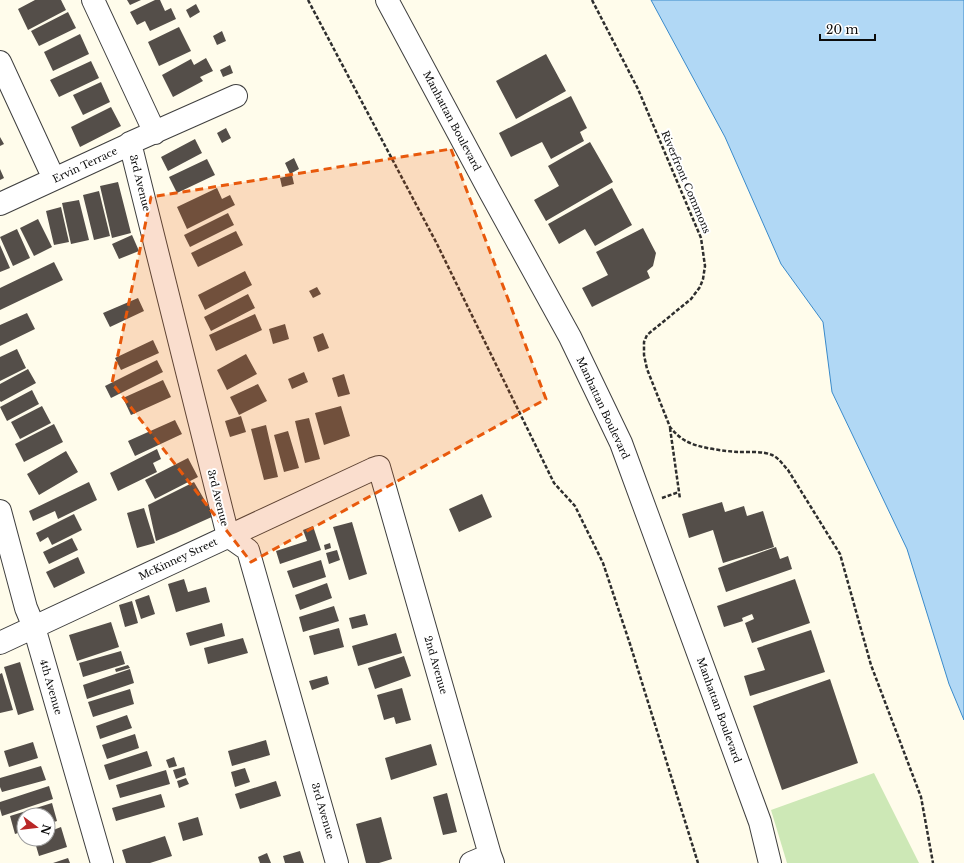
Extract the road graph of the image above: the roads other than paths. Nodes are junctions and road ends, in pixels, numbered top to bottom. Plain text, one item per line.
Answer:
1 (93, 0) edge
2 (387, 0) edge
3 (0, 62) edge
4 (236, 96) dead end
5 (154, 133) junction
6 (130, 143) junction
7 (54, 179) junction
8 (0, 204) edge
9 (379, 467) joint
10 (0, 511) edge
11 (228, 536) junction
12 (34, 627) junction
13 (0, 643) edge
14 (485, 860) edge
15 (102, 863) edge
16 (337, 863) edge
17 (770, 863) edge

1 - 5 street
2 - 17 street, Manhattan Boulevard
3 - 7 street
4 - 5 street, Ervin Terrace
5 - 6 street, Ervin Terrace
6 - 7 street, Ervin Terrace
6 - 11 street, 3rd Avenue
7 - 8 street, Ervin Terrace
9 - 11 street, McKinney Street
9 - 14 street, 2nd Avenue
10 - 12 street, 4th Avenue
11 - 12 street, McKinney Street
11 - 16 street, 3rd Avenue
12 - 13 street, McKinney Street
12 - 15 street, 4th Avenue

